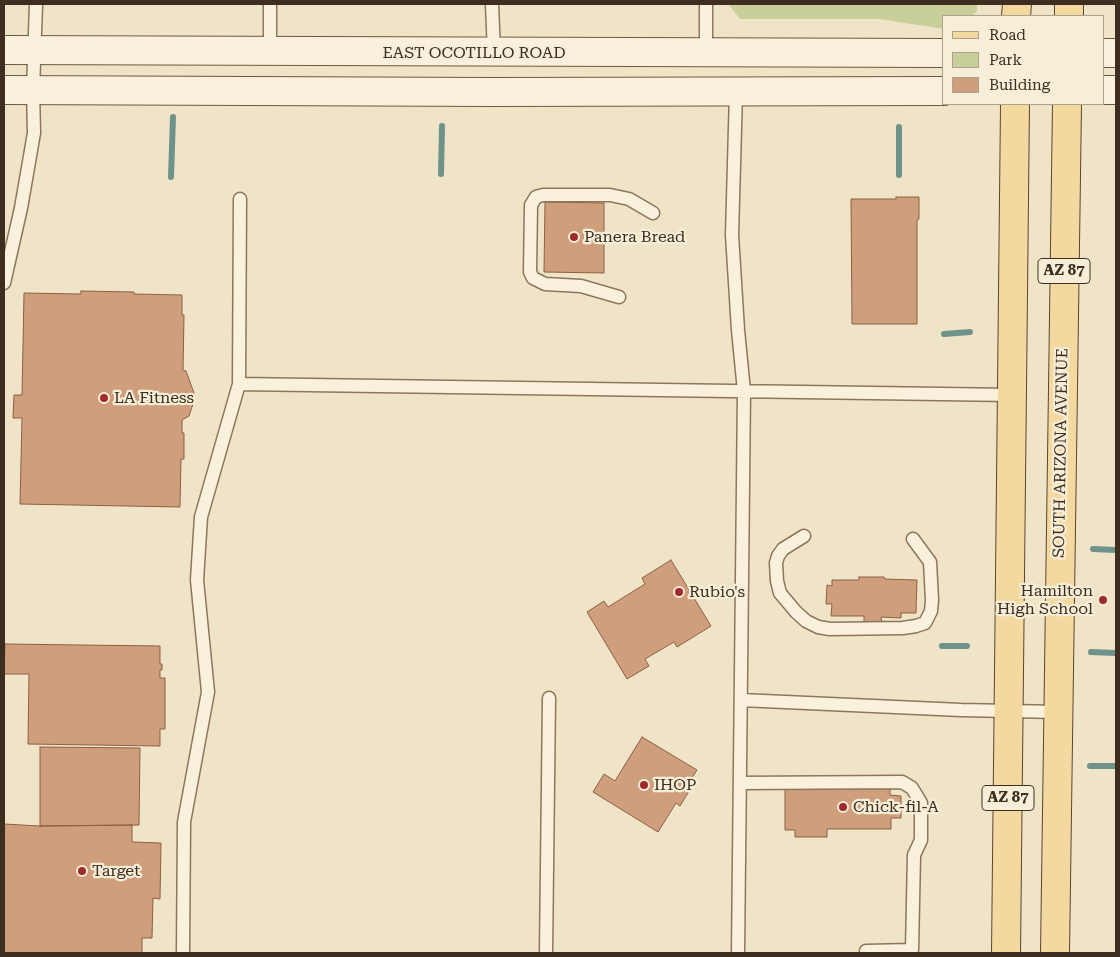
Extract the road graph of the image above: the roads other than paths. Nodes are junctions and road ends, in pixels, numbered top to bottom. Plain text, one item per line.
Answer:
1 (36, 4) edge
2 (270, 4) edge
3 (492, 4) edge
4 (706, 4) edge
5 (4, 50) edge
6 (35, 50) junction
7 (270, 51) junction
8 (494, 53) junction
9 (706, 53) junction
10 (942, 53) edge
11 (4, 90) edge
12 (33, 90) junction
13 (942, 91) edge
14 (494, 92) junction
15 (736, 92) junction
16 (1015, 105) edge
17 (1067, 105) edge
18 (240, 199) dead end
19 (653, 213) dead end
20 (4, 283) edge
21 (619, 297) dead end
22 (239, 384) junction
23 (744, 391) junction
24 (1012, 395) junction
25 (804, 536) dead end
26 (913, 539) dead end
27 (550, 698) dead end
28 (741, 700) junction
29 (1009, 712) junction
30 (1058, 712) junction
31 (740, 783) junction
32 (866, 951) dead end
33 (183, 953) edge
34 (546, 953) edge
35 (738, 953) edge
36 (1006, 953) edge
37 (1055, 953) edge

1 - 6 lane
2 - 7 lane
3 - 8 lane
4 - 9 lane
5 - 6 main road, EAST OCOTILLO ROAD
6 - 7 main road, EAST OCOTILLO ROAD
6 - 12 lane
7 - 8 main road, EAST OCOTILLO ROAD
8 - 9 main road, EAST OCOTILLO ROAD
8 - 14 main road
9 - 10 main road, EAST OCOTILLO ROAD
11 - 12 main road
12 - 14 main road
12 - 20 lane
13 - 15 main road
14 - 15 main road
15 - 23 lane
16 - 24 main road, AZ 87
17 - 30 main road, SOUTH ARIZONA AVENUE / AZ 87
18 - 22 lane
19 - 21 lane
22 - 23 lane
22 - 33 lane
23 - 24 lane
23 - 28 lane
24 - 29 main road, AZ 87
25 - 26 lane
27 - 34 lane
28 - 29 lane
28 - 31 lane
29 - 30 lane
29 - 36 main road, AZ 87
30 - 37 main road, SOUTH ARIZONA AVENUE / AZ 87
31 - 32 lane
31 - 35 lane

